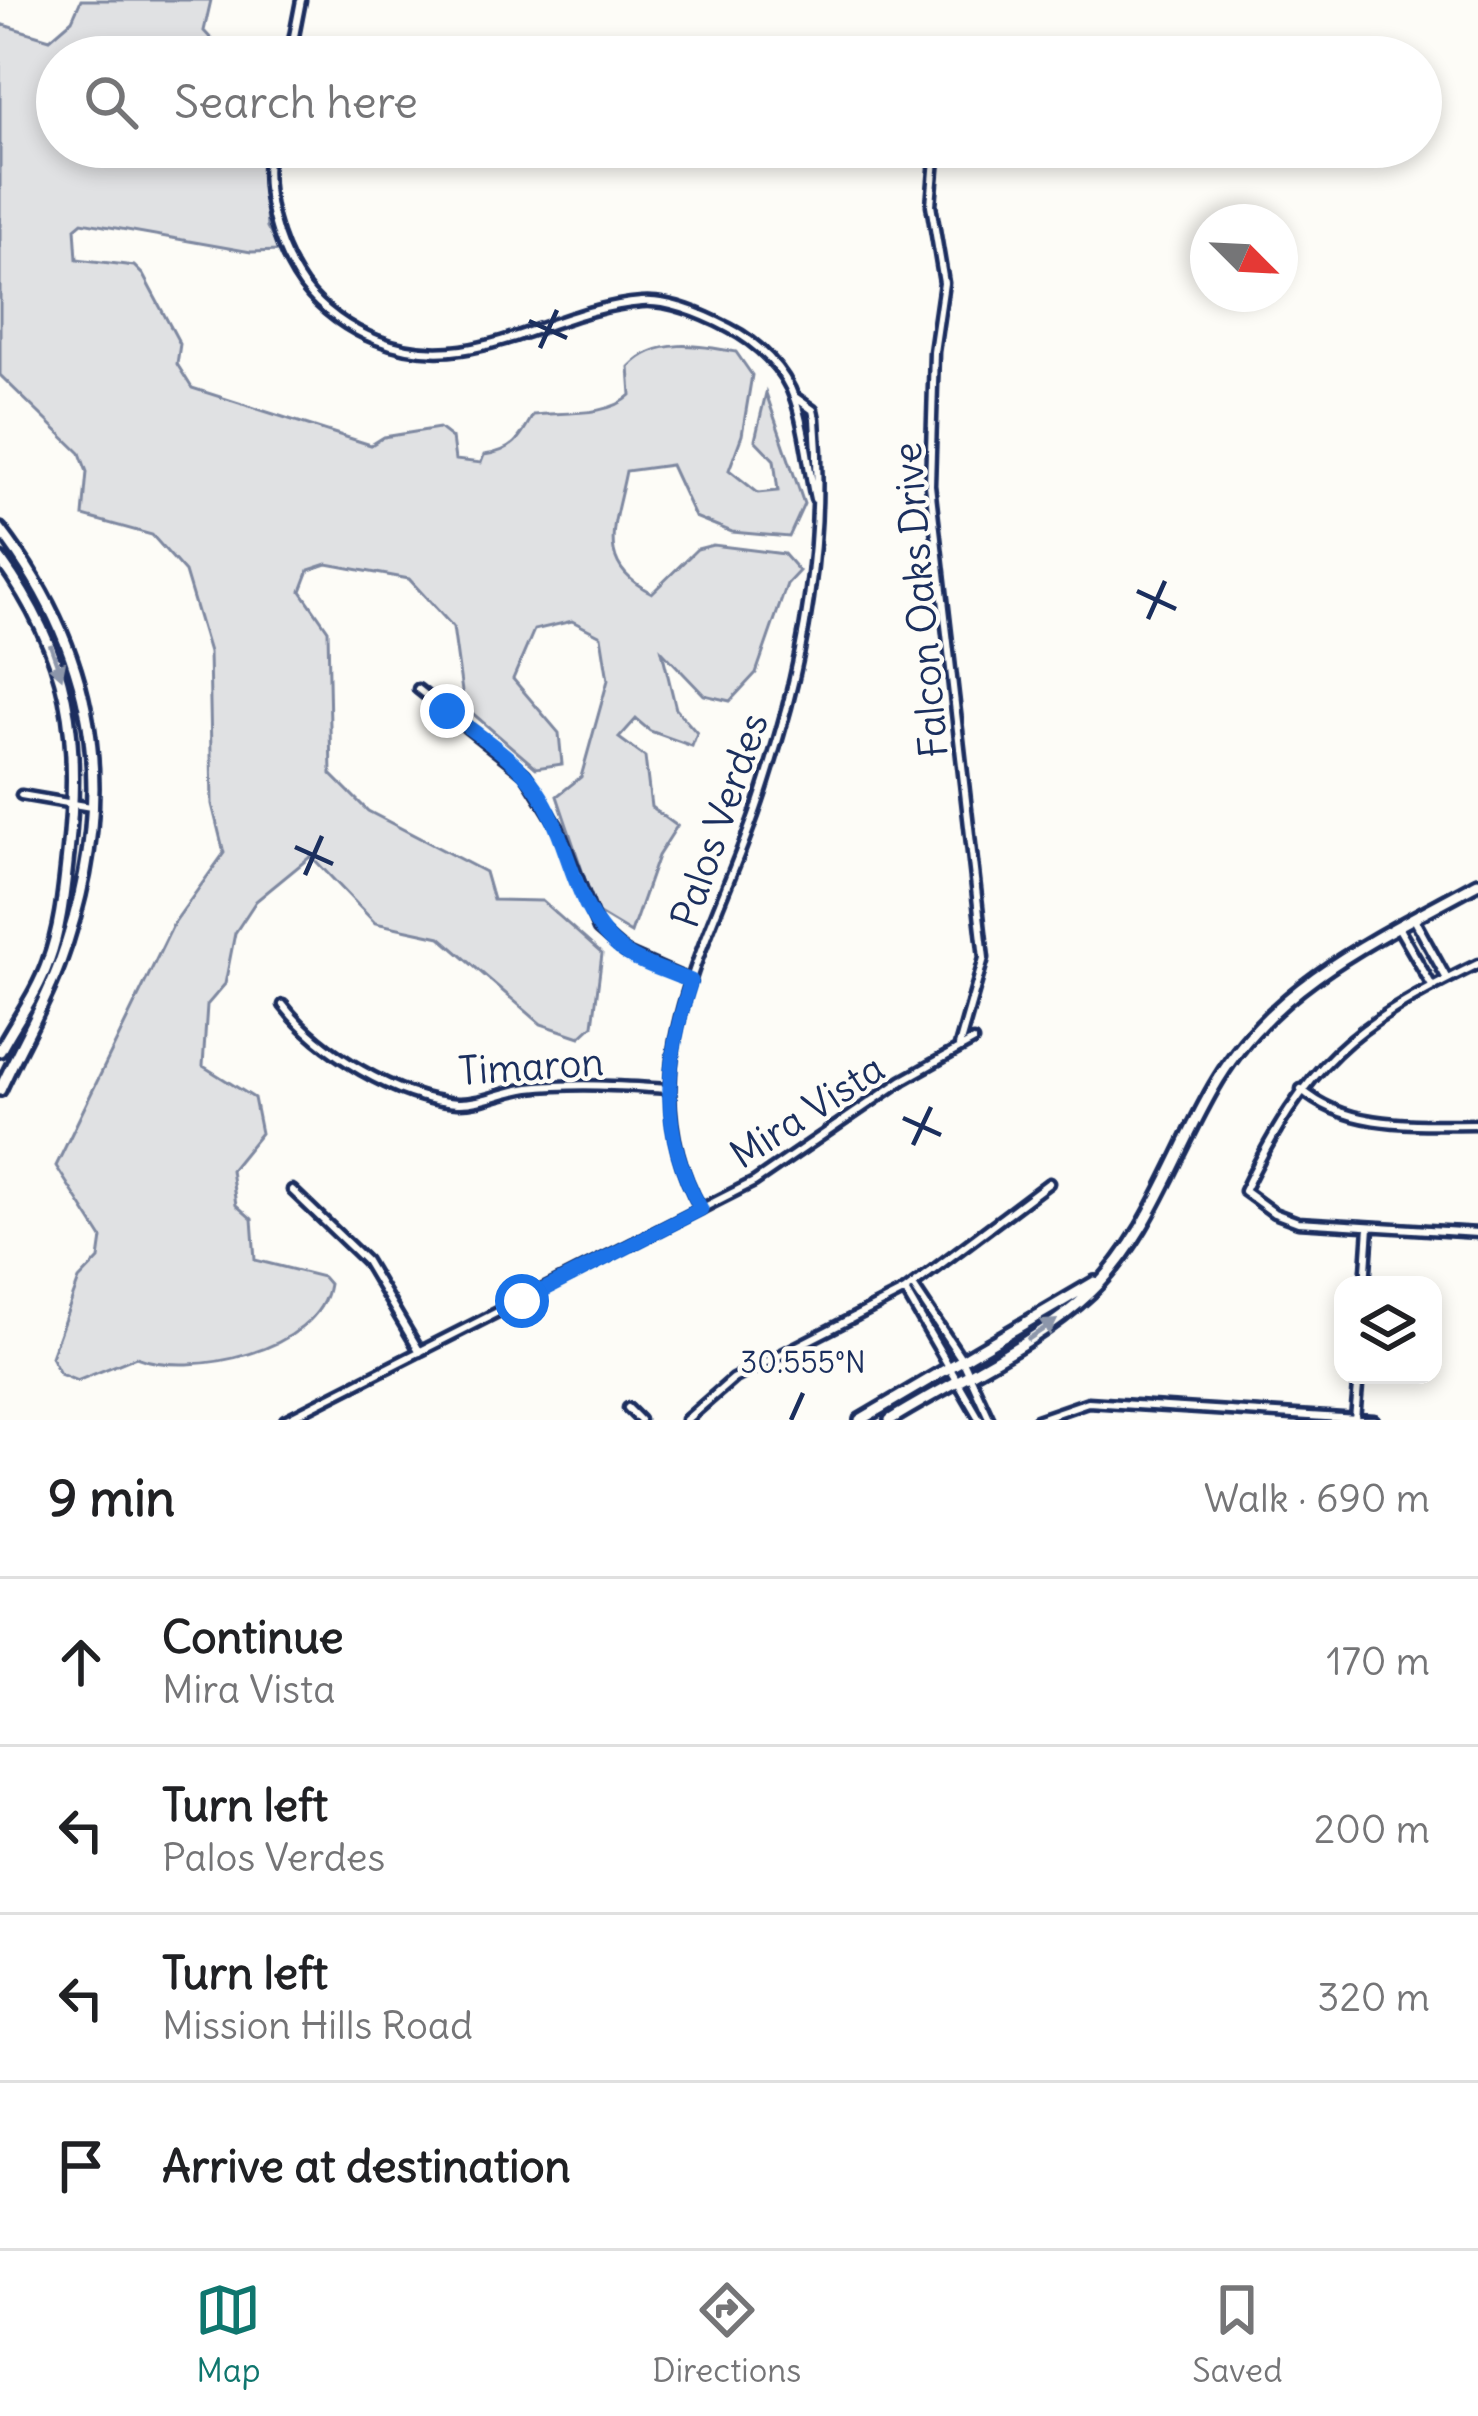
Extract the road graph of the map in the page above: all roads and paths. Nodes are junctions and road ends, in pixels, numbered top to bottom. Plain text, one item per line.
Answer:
1 (301, 0) edge
2 (294, 36) edge
3 (269, 168) edge
4 (934, 168) edge
5 (795, 397) junction
6 (818, 514) junction
7 (0, 529) edge
8 (0, 559) edge
9 (418, 689) dead end
10 (21, 795) dead end
11 (73, 806) junction
12 (91, 807) junction
13 (1478, 883) edge
14 (1413, 919) junction
15 (1397, 927) junction
16 (1478, 964) edge
17 (1447, 979) junction
18 (691, 981) junction
19 (1432, 987) junction
20 (283, 1005) dead end
21 (973, 1041) dead end
22 (959, 1046) junction
23 (0, 1051) edge
24 (668, 1089) junction
25 (1301, 1089) junction
26 (0, 1090) edge
27 (1478, 1124) edge
28 (1049, 1183) dead end
29 (292, 1190) dead end
30 (701, 1209) junction
31 (1369, 1227) junction
32 (1478, 1233) edge
33 (1105, 1276) junction
34 (1366, 1276) edge
35 (909, 1288) junction
36 (420, 1352) junction
37 (963, 1361) junction
38 (946, 1369) junction
39 (970, 1374) junction
40 (955, 1382) junction
41 (1358, 1384) edge
42 (628, 1408) dead end
43 (1225, 1416) edge
44 (1355, 1419) edge
45 (285, 1420) edge
46 (640, 1420) edge
47 (686, 1420) edge
48 (860, 1420) edge
49 (890, 1420) edge
50 (980, 1420) edge
51 (990, 1420) edge
52 (1036, 1420) edge
53 (1374, 1420) edge

1 - 2 street
3 - 5 street, Palos Verdes
4 - 22 street, Falcon Oaks Drive
5 - 6 street, Palos Verdes
5 - 6 street, Palos Verdes
6 - 18 street, Palos Verdes
7 - 12 street
8 -> 11 street
9 - 18 street
10 - 11 street
11 - 12 street
11 - 23 street
12 - 26 street
13 - 14 street
14 - 15 street
14 - 17 street
15 - 19 street
15 - 33 street
16 - 17 street
17 - 19 street
18 - 24 street, Palos Verdes
19 - 25 street
20 - 24 street, Timaron
21 - 22 street, Mira Vista
22 - 30 street, Mira Vista
24 - 30 street, Palos Verdes
25 - 27 street
25 - 31 street
28 - 35 street
29 - 36 street
30 - 36 street, Mira Vista
31 - 32 street
31 - 34 street
33 - 37 street
39 -> 33 street
35 - 37 street
35 - 38 street
35 - 47 street
36 - 45 street, Mira Vista
37 - 38 street
37 - 39 street
38 - 40 street
38 - 48 street
39 - 40 street
39 - 51 street
40 - 49 street
40 - 50 street
41 - 44 street
42 - 46 street
43 - 44 street
43 - 52 street
44 - 53 street

